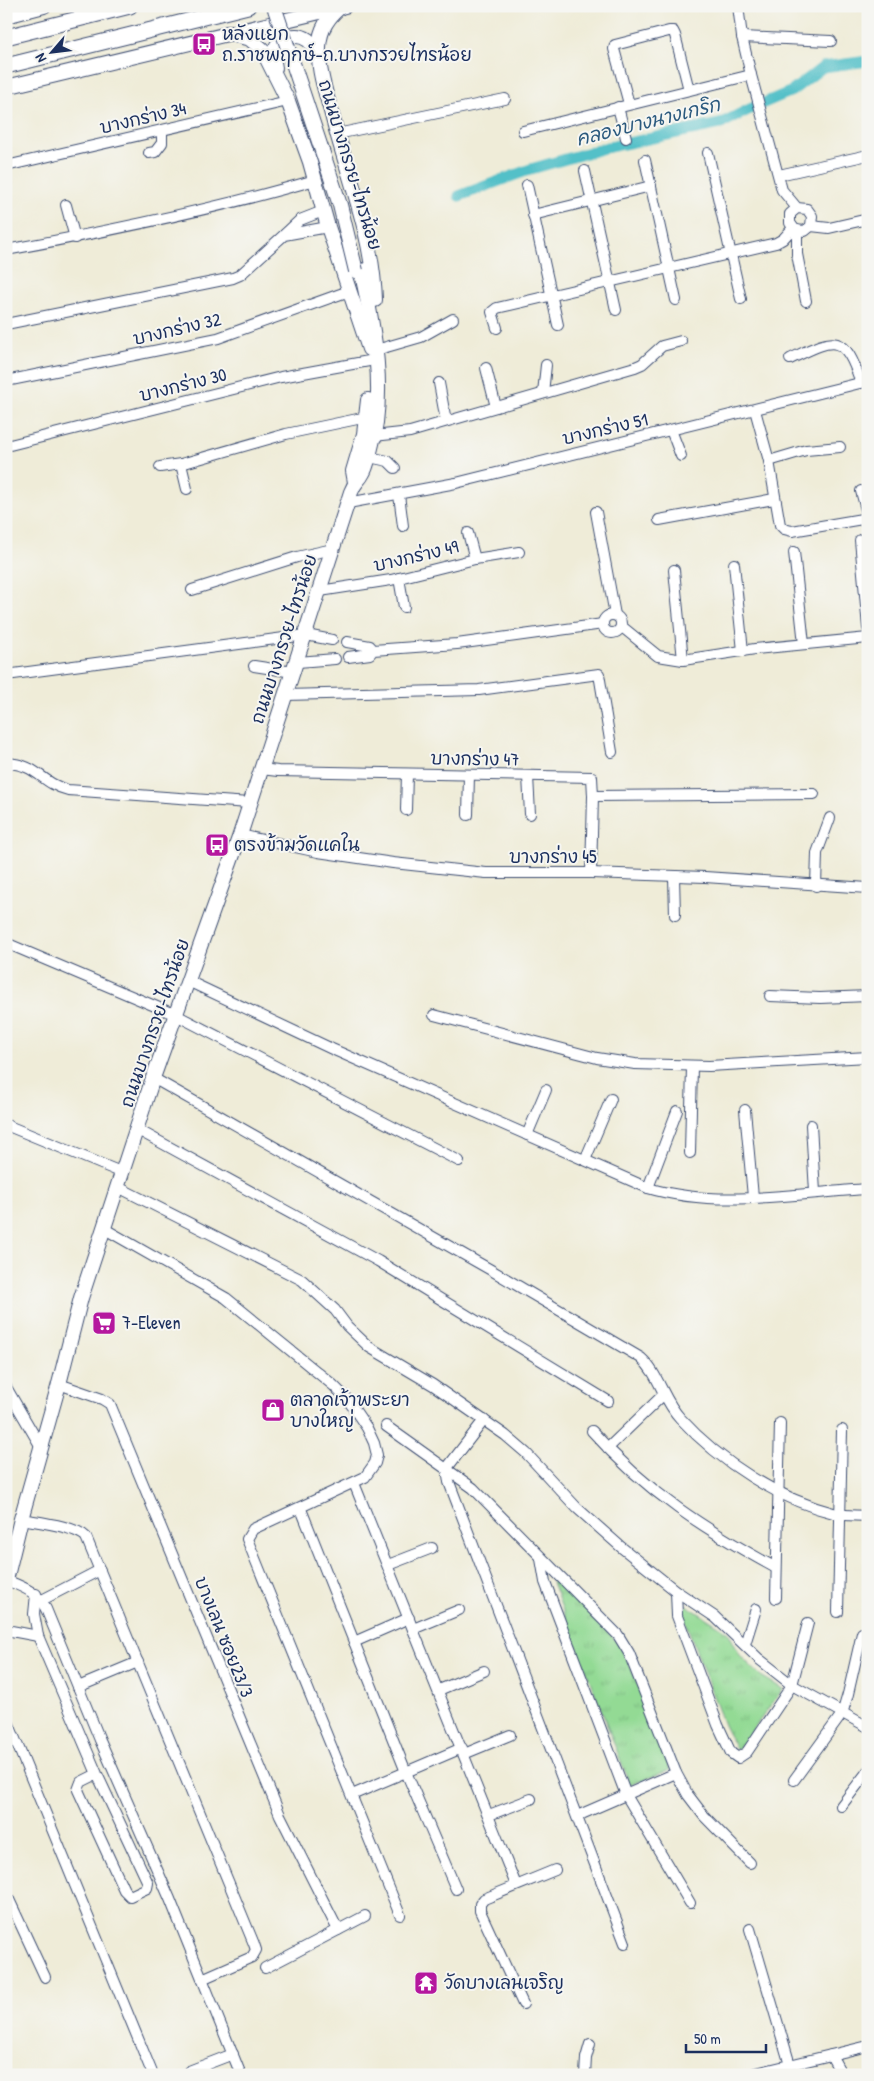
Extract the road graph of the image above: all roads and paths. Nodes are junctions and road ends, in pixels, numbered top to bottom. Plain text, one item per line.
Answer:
1 (44, 6) edge
2 (130, 6) edge
3 (248, 6) edge
4 (274, 6) edge
5 (281, 6) edge
6 (738, 6) edge
7 (342, 7) edge
8 (6, 16) edge
9 (227, 33) junction
10 (6, 37) edge
11 (742, 37) junction
12 (832, 41) dead end
13 (318, 57) junction
14 (6, 66) edge
15 (751, 75) junction
16 (278, 79) junction
17 (6, 87) edge
18 (689, 90) junction
19 (506, 99) dead end
20 (288, 101) junction
21 (629, 104) junction
22 (618, 107) junction
23 (162, 130) junction
24 (523, 131) dead end
25 (337, 134) junction
26 (626, 138) dead end
27 (149, 153) dead end
28 (708, 153) dead end
29 (868, 155) edge
30 (645, 160) dead end
31 (6, 166) edge
32 (585, 171) dead end
33 (779, 175) junction
34 (315, 180) junction
35 (527, 186) dead end
36 (650, 186) junction
37 (592, 200) junction
38 (66, 205) dead end
39 (797, 208) junction
40 (323, 211) junction
41 (533, 215) junction
42 (868, 220) edge
43 (811, 226) junction
44 (328, 227) junction
45 (795, 229) junction
46 (284, 235) junction
47 (75, 238) junction
48 (6, 250) edge
49 (730, 253) junction
50 (669, 267) junction
51 (358, 270) junction
52 (610, 280) junction
53 (349, 291) junction
54 (551, 294) junction
55 (676, 300) dead end
56 (741, 300) dead end
57 (806, 301) dead end
58 (616, 310) dead end
59 (453, 320) dead end
60 (6, 324) edge
61 (558, 325) dead end
62 (496, 328) dead end
63 (681, 341) dead end
64 (372, 349) junction
65 (790, 359) dead end
66 (546, 365) dead end
67 (486, 368) dead end
68 (6, 381) edge
69 (864, 382) edge
70 (438, 383) dead end
71 (543, 393) junction
72 (496, 407) junction
73 (755, 410) junction
74 (367, 417) junction
75 (446, 421) junction
76 (671, 430) junction
77 (374, 436) junction
78 (6, 446) edge
79 (840, 447) dead end
80 (680, 456) dead end
81 (368, 457) junction
82 (769, 461) junction
83 (181, 464) junction
84 (160, 467) dead end
85 (395, 468) dead end
86 (355, 482) junction
87 (187, 489) dead end
88 (861, 491) dead end
89 (399, 495) junction
90 (774, 499) junction
91 (348, 503) junction
92 (596, 512) dead end
93 (868, 517) edge
94 (659, 520) dead end
95 (403, 526) dead end
96 (468, 533) dead end
97 (860, 540) dead end
98 (333, 550) junction
99 (519, 552) dead end
100 (794, 552) dead end
101 (475, 560) junction
102 (734, 564) dead end
103 (674, 570) dead end
104 (398, 578) junction
105 (192, 590) dead end
106 (320, 590) junction
107 (404, 607) dead end
108 (615, 615) junction
109 (603, 624) junction
110 (621, 626) junction
111 (868, 628) edge
112 (306, 636) junction
113 (868, 638) edge
114 (332, 640) dead end
115 (347, 642) dead end
116 (804, 644) junction
117 (373, 650) junction
118 (743, 651) junction
119 (348, 657) dead end
120 (335, 658) dead end
121 (683, 660) junction
122 (254, 666) dead end
123 (296, 667) junction
124 (6, 676) edge
125 (286, 695) junction
126 (612, 752) dead end
127 (6, 763) edge
128 (261, 769) junction
129 (407, 774) junction
130 (468, 775) junction
131 (528, 776) junction
132 (814, 794) dead end
133 (593, 796) junction
134 (250, 803) junction
135 (406, 810) dead end
136 (530, 814) dead end
137 (468, 815) dead end
138 (830, 818) dead end
139 (240, 834) junction
140 (591, 873) junction
141 (674, 876) junction
142 (816, 886) junction
143 (868, 888) edge
144 (675, 915) dead end
145 (6, 943) edge
146 (188, 980) junction
147 (770, 996) dead end
148 (868, 996) edge
149 (176, 1015) junction
150 (434, 1015) dead end
151 (868, 1057) edge
152 (692, 1066) junction
153 (154, 1078) junction
154 (546, 1090) dead end
155 (611, 1099) dead end
156 (745, 1110) dead end
157 (677, 1111) dead end
158 (811, 1124) dead end
159 (6, 1126) edge
160 (138, 1130) junction
161 (527, 1135) junction
162 (690, 1153) dead end
163 (585, 1160) junction
164 (459, 1161) dead end
165 (123, 1173) junction
166 (118, 1187) junction
167 (648, 1188) junction
168 (868, 1189) edge
169 (815, 1192) junction
170 (753, 1197) junction
171 (104, 1228) junction
172 (59, 1384) junction
173 (6, 1387) edge
174 (664, 1395) junction
175 (608, 1401) dead end
176 (484, 1420) junction
177 (780, 1423) dead end
178 (386, 1426) dead end
179 (842, 1430) dead end
180 (592, 1431) dead end
181 (41, 1447) junction
182 (608, 1448) junction
183 (447, 1468) junction
184 (354, 1483) junction
185 (779, 1492) junction
186 (300, 1509) junction
187 (840, 1514) junction
188 (868, 1516) edge
189 (21, 1519) junction
190 (432, 1548) dead end
191 (541, 1560) junction
192 (388, 1565) junction
193 (776, 1568) junction
194 (100, 1570) junction
195 (6, 1580) edge
196 (676, 1591) junction
197 (39, 1597) junction
198 (776, 1598) dead end
199 (756, 1609) dead end
200 (459, 1610) dead end
201 (838, 1612) dead end
202 (409, 1618) junction
203 (808, 1623) dead end
204 (413, 1629) junction
205 (6, 1630) edge
206 (862, 1633) dead end
207 (38, 1636) junction
208 (354, 1642) junction
209 (744, 1644) junction
210 (138, 1662) junction
211 (484, 1671) dead end
212 (792, 1685) junction
213 (78, 1688) junction
214 (438, 1690) junction
215 (842, 1714) junction
216 (6, 1716) edge
217 (868, 1727) edge
218 (510, 1735) dead end
219 (463, 1751) junction
220 (868, 1770) edge
221 (406, 1772) junction
222 (676, 1773) junction
223 (97, 1774) junction
224 (794, 1780) dead end
225 (352, 1795) junction
226 (626, 1795) junction
227 (531, 1799) dead end
228 (841, 1806) dead end
229 (489, 1815) junction
230 (577, 1816) junction
231 (750, 1863) dead end
232 (555, 1870) dead end
233 (516, 1886) junction
234 (456, 1889) dead end
235 (6, 1893) edge
236 (690, 1903) dead end
237 (400, 1915) dead end
238 (365, 1916) dead end
239 (750, 1929) dead end
240 (338, 1930) junction
241 (625, 1943) dead end
242 (265, 1968) dead end
243 (45, 1977) dead end
244 (202, 1980) junction
245 (523, 2004) dead end
246 (590, 2044) dead end
247 (866, 2049) edge
248 (233, 2054) junction
249 (831, 2055) junction
250 (790, 2065) junction
251 (190, 2071) dead end
252 (770, 2072) edge
253 (153, 2075) edge
254 (241, 2075) edge
255 (585, 2075) edge
256 (748, 2075) edge
257 (842, 2075) edge

1 - 8 main road
2 - 10 main road
3 - 14 main road
4 - 51 main road, ถนนบางกรวย-ไทรน้อย, bridge
5 - 51 main road, ถนนบางกรวย-ไทรน้อย
6 - 11 street
7 - 9 main road
7 - 13 main road
9 - 16 main road
9 - 17 main road
11 - 12 street
11 - 15 street
13 - 16 main road
13 - 25 main road
15 - 18 street
15 - 33 street
16 - 20 main road
18 - 21 street
18 - 21 street
19 - 25 street
20 - 23 street, บางกร่าง 34
20 - 34 main road
21 - 22 street
22 - 24 street
22 - 26 street
23 - 27 street
23 - 31 street, บางกร่าง 34
25 - 64 main road
28 - 49 street
29 - 33 street
30 - 36 street
32 - 37 street
33 - 39 street
34 - 40 main road
34 - 47 street
35 - 41 street
36 - 37 street
36 - 50 street
37 - 41 street
37 - 52 street
38 - 47 street
39 - 43 street
39 - 45 street
40 - 44 main road
40 - 46 street
41 - 54 street
42 - 43 street
43 - 45 street
44 - 46 street
44 - 53 main road
45 - 49 street
45 - 57 street
46 - 60 street
47 - 48 street
49 - 50 street
49 - 56 street
50 - 52 street
50 - 55 street
51 - 64 main road, ถนนบางกรวย-ไทรน้อย
52 - 54 street
52 - 58 street
53 - 64 main road
53 - 68 street, บางกร่าง 32
54 - 61 street
54 - 62 street
59 - 64 street, บางกร่าง 30
63 - 71 street
64 - 74 main road, ถนนบางกรวย-ไทรน้อย
64 - 77 main road, ถนนบางกรวย-ไทรน้อย
64 - 78 street, บางกร่าง 30
65 - 69 street
66 - 71 street
67 - 72 street
69 - 73 street, บางกร่าง 51
70 - 75 street
71 - 72 street
72 - 75 street
73 - 76 street, บางกร่าง 51
73 - 82 street
74 - 83 street
74 - 86 main road, ถนนบางกรวย-ไทรน้อย
75 - 77 street
76 - 80 street
76 - 89 street, บางกร่าง 51
77 - 81 main road, ถนนบางกรวย-ไทรน้อย
79 - 82 street
81 - 85 street
81 - 86 main road, ถนนบางกรวย-ไทรน้อย
82 - 90 street
83 - 84 street
83 - 87 street
86 - 91 main road, ถนนบางกรวย-ไทรน้อย
88 - 93 street
89 - 91 street, บางกร่าง 51
89 - 95 street
90 - 93 street
90 - 94 street
91 - 98 main road, ถนนบางกรวย-ไทรน้อย
92 - 108 street
96 - 101 street
97 - 111 street
98 - 105 street
98 - 106 main road, ถนนบางกรวย-ไทรน้อย
99 - 101 street, บางกร่าง 49
100 - 116 street
101 - 104 street, บางกร่าง 49
102 - 118 street
103 - 121 street
104 - 106 street, บางกร่าง 49
104 - 107 street
106 - 112 main road, ถนนบางกรวย-ไทรน้อย
108 - 109 street
108 - 110 street
109 - 110 street
109 - 117 street
110 - 121 street
112 - 114 street
112 - 123 main road, ถนนบางกรวย-ไทรน้อย
112 - 124 street
113 - 116 street
115 - 117 street
116 - 118 street
117 - 119 street
118 - 121 street
120 - 123 street
122 - 123 street
123 - 125 main road, ถนนบางกรวย-ไทรน้อย
125 - 126 street
125 - 128 main road, ถนนบางกรวย-ไทรน้อย
127 - 134 street
128 - 129 street, บางกร่าง 47
128 - 134 main road, ถนนบางกรวย-ไทรน้อย
129 - 130 street, บางกร่าง 47
129 - 135 street
130 - 131 street, บางกร่าง 47
130 - 137 street
131 - 133 street, บางกร่าง 47
131 - 136 street
132 - 133 street
133 - 140 street, บางกร่าง 47
134 - 139 main road, ถนนบางกรวย-ไทรน้อย
138 - 142 street
139 - 140 street, บางกร่าง 45
139 - 146 main road, ถนนบางกรวย-ไทรน้อย
140 - 141 street, บางกร่าง 45
141 - 142 street, บางกร่าง 45
141 - 144 street
142 - 143 street, บางกร่าง 45
145 - 149 street
146 - 149 main road, ถนนบางกรวย-ไทรน้อย
146 - 161 street
147 - 148 street
149 - 153 main road, ถนนบางกรวย-ไทรน้อย
149 - 164 street
150 - 152 street
151 - 152 street
152 - 162 street
153 - 160 main road, ถนนบางกรวย-ไทรน้อย
153 - 174 street
154 - 161 street
155 - 163 street
156 - 170 street
157 - 167 street
158 - 169 street
159 - 165 street
160 - 165 main road, ถนนบางกรวย-ไทรน้อย
160 - 175 street
161 - 163 street
163 - 167 street
165 - 166 main road, ถนนบางกรวย-ไทรน้อย
166 - 171 main road, ถนนบางกรวย-ไทรน้อย
166 - 176 street
167 - 170 street
168 - 169 street
169 - 170 street
171 - 172 main road, ถนนบางกรวย-ไทรน้อย
171 - 184 street
172 - 181 main road, ถนนบางกรวย-ไทรน้อย
172 - 240 street, บางเลน ซอย23/3
173 - 181 street
174 - 182 street
174 - 185 street
176 - 183 street
176 - 196 street
177 - 185 street
178 - 183 street
179 - 187 street
180 - 182 street
181 - 189 main road, ถนนบางกรวย-ไทรน้อย
182 - 193 street
183 - 191 street
183 - 230 street
184 - 186 street
184 - 192 street
185 - 187 street
185 - 193 street
186 - 208 street
186 - 225 street
187 - 188 street
187 - 201 street
189 - 194 street
189 - 195 main road, ถนนบางกรวย-ไทรน้อย
190 - 192 street
191 - 222 street
191 - 226 street
192 - 202 street
193 - 198 street
194 - 197 street
194 - 210 street
195 - 197 street
196 - 209 street
196 - 212 street
197 - 207 street
197 - 213 street
199 - 209 street
200 - 204 street
202 - 204 street
202 - 208 street
203 - 212 street
204 - 214 street
205 - 207 street
206 - 215 street
207 - 223 street
208 - 221 street
209 - 212 street
210 - 213 street
210 - 244 street
211 - 214 street
212 - 215 street
213 - 244 street
214 - 219 street
215 - 217 street
215 - 224 street
216 - 253 street
218 - 219 street
219 - 221 street
219 - 229 street
220 - 228 street
221 - 225 street
221 - 234 street
222 - 226 street
222 - 231 street
223 - 223 street
225 - 237 street
226 - 230 street
226 - 236 street
227 - 229 street
229 - 233 street
230 - 241 street
232 - 233 street
233 - 245 street
235 - 243 street
238 - 240 street
239 - 250 street
240 - 242 street
244 - 248 street
246 - 255 street
247 - 249 street
248 - 251 street
248 - 254 street
249 - 250 street
249 - 257 street
250 - 252 street
252 - 256 street

